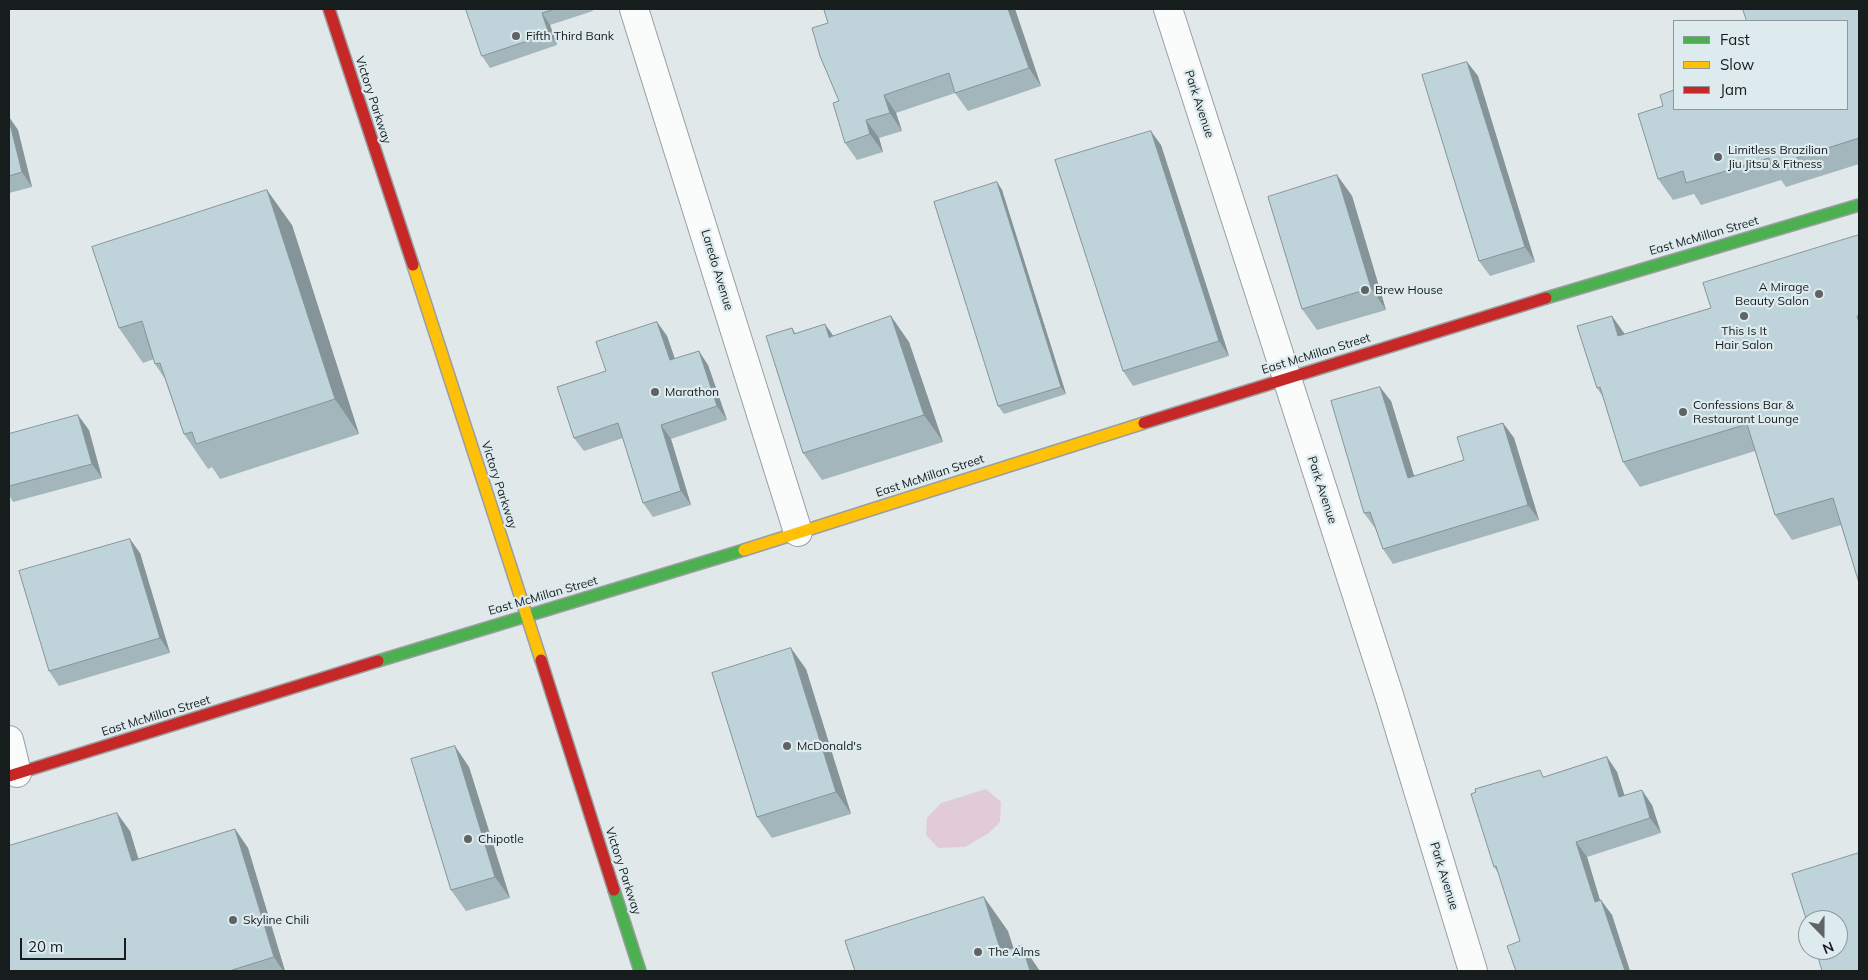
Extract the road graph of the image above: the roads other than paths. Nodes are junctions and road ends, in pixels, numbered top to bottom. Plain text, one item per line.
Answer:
1 (329, 9) edge
2 (634, 9) edge
3 (1168, 9) edge
4 (1859, 205) edge
5 (1286, 378) junction
6 (798, 532) junction
7 (526, 615) junction
8 (9, 740) edge
9 (13, 774) edge
10 (640, 971) edge
11 (1473, 971) edge

1 - 7 main road, Victory Parkway
2 - 6 street, Laredo Avenue
3 - 5 street, Park Avenue
4 - 5 main road, East McMillan Street
5 - 6 main road, East McMillan Street
5 - 11 street, Park Avenue
6 - 7 main road, East McMillan Street
7 - 9 main road, East McMillan Street
7 - 10 main road, Victory Parkway
8 - 9 street

